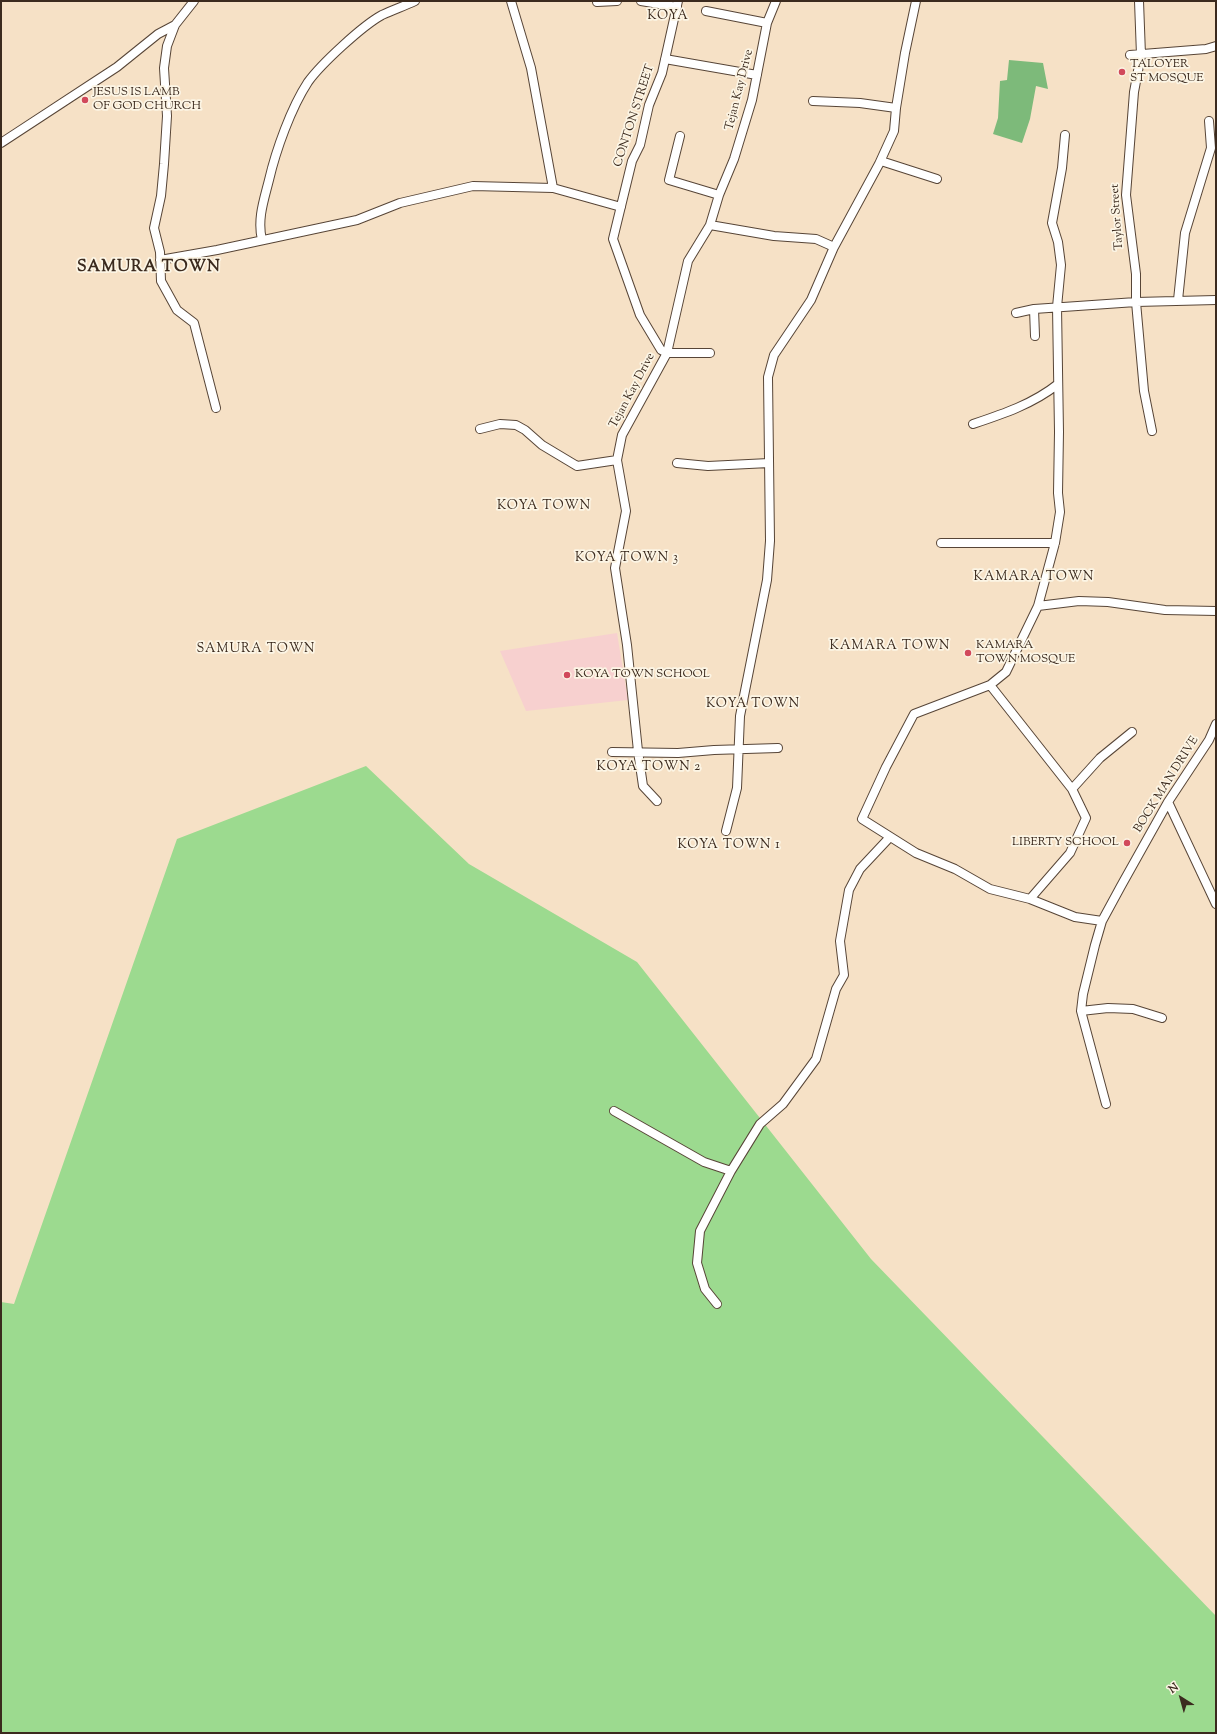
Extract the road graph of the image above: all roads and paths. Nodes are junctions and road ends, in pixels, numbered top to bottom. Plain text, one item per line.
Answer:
1 (194, 1) edge
2 (415, 1) edge
3 (512, 1) edge
4 (617, 1) edge
5 (640, 1) edge
6 (776, 1) edge
7 (916, 1) edge
8 (1139, 1) edge
9 (597, 2) dead end
10 (678, 4) edge
11 (706, 11) dead end
12 (768, 23) junction
13 (175, 25) junction
14 (1216, 46) edge
15 (1130, 55) dead end
16 (1141, 55) junction
17 (665, 58) junction
18 (757, 75) junction
19 (813, 101) dead end
20 (896, 108) junction
21 (1209, 121) dead end
22 (1065, 135) dead end
23 (680, 136) dead end
24 (1, 143) edge
25 (881, 161) junction
26 (937, 179) dead end
27 (553, 188) junction
28 (719, 195) junction
29 (621, 207) junction
30 (710, 225) junction
31 (262, 240) junction
32 (834, 247) junction
33 (160, 260) junction
34 (1178, 300) junction
35 (1216, 300) edge
36 (1136, 302) junction
37 (1034, 308) junction
38 (1057, 308) junction
39 (1016, 313) dead end
40 (1035, 336) dead end
41 (666, 353) junction
42 (710, 353) dead end
43 (1058, 384) junction
44 (216, 408) dead end
45 (972, 424) dead end
46 (480, 429) dead end
47 (1152, 431) dead end
48 (617, 460) junction
49 (677, 463) dead end
50 (769, 463) junction
51 (941, 543) dead end
52 (1055, 543) junction
53 (1038, 606) junction
54 (1216, 611) edge
55 (990, 685) junction
56 (1216, 724) edge
57 (1132, 732) dead end
58 (778, 748) dead end
59 (737, 749) junction
60 (638, 751) junction
61 (612, 752) dead end
62 (1072, 789) junction
63 (657, 801) dead end
64 (1168, 802) junction
65 (726, 831) dead end
66 (890, 837) junction
67 (1030, 899) junction
68 (1216, 904) edge
69 (1102, 922) junction
70 (1081, 1011) junction
71 (1162, 1018) dead end
72 (1106, 1104) dead end
73 (614, 1111) dead end
74 (731, 1172) junction
75 (716, 1304) dead end

1 - 13 street
2 - 31 street
3 - 27 street
4 - 9 street
5 - 10 street
6 - 12 street, Tejan Kay Drive
7 - 20 street
8 - 16 street, Taylor Street
10 - 17 street, CONTON STREET
11 - 12 street
12 - 18 street, Tejan Kay Drive
13 - 24 street
13 - 33 street
14 - 16 street
15 - 16 street
16 - 36 street, Taylor Street
17 - 18 street
17 - 29 street, CONTON STREET
18 - 28 street, Tejan Kay Drive
19 - 20 street
20 - 25 street
21 - 34 street
22 - 38 street
23 - 28 street
25 - 26 street
25 - 32 street
27 - 29 street
27 - 31 street
28 - 30 street, Tejan Kay Drive
29 - 41 street, CONTON STREET
30 - 32 street
30 - 41 street, Tejan Kay Drive
31 - 33 street
32 - 50 street
33 - 44 street
34 - 35 street
34 - 36 street
36 - 38 street
36 - 47 street, Taylor Street
37 - 38 street
37 - 39 street
37 - 40 street
38 - 43 street
41 - 42 street
41 - 48 street, Tejan Kay Drive
43 - 45 street
43 - 52 street
46 - 48 street
48 - 60 street, Tejan Kay Drive
49 - 50 street
50 - 59 street
51 - 52 street
52 - 53 street
53 - 54 street
53 - 55 street
55 - 62 street
55 - 66 street
56 - 64 street, BOCK MAN DRIVE
57 - 62 street
58 - 59 street
59 - 60 street
59 - 65 street
60 - 61 street
60 - 63 street, Tejan Kay Drive
62 - 67 street
64 - 68 street
64 - 69 street, BOCK MAN DRIVE
66 - 67 street
66 - 74 street
67 - 69 street
69 - 70 street, BOCK MAN DRIVE
70 - 71 street
70 - 72 street, BOCK MAN DRIVE
73 - 74 street
74 - 75 street

